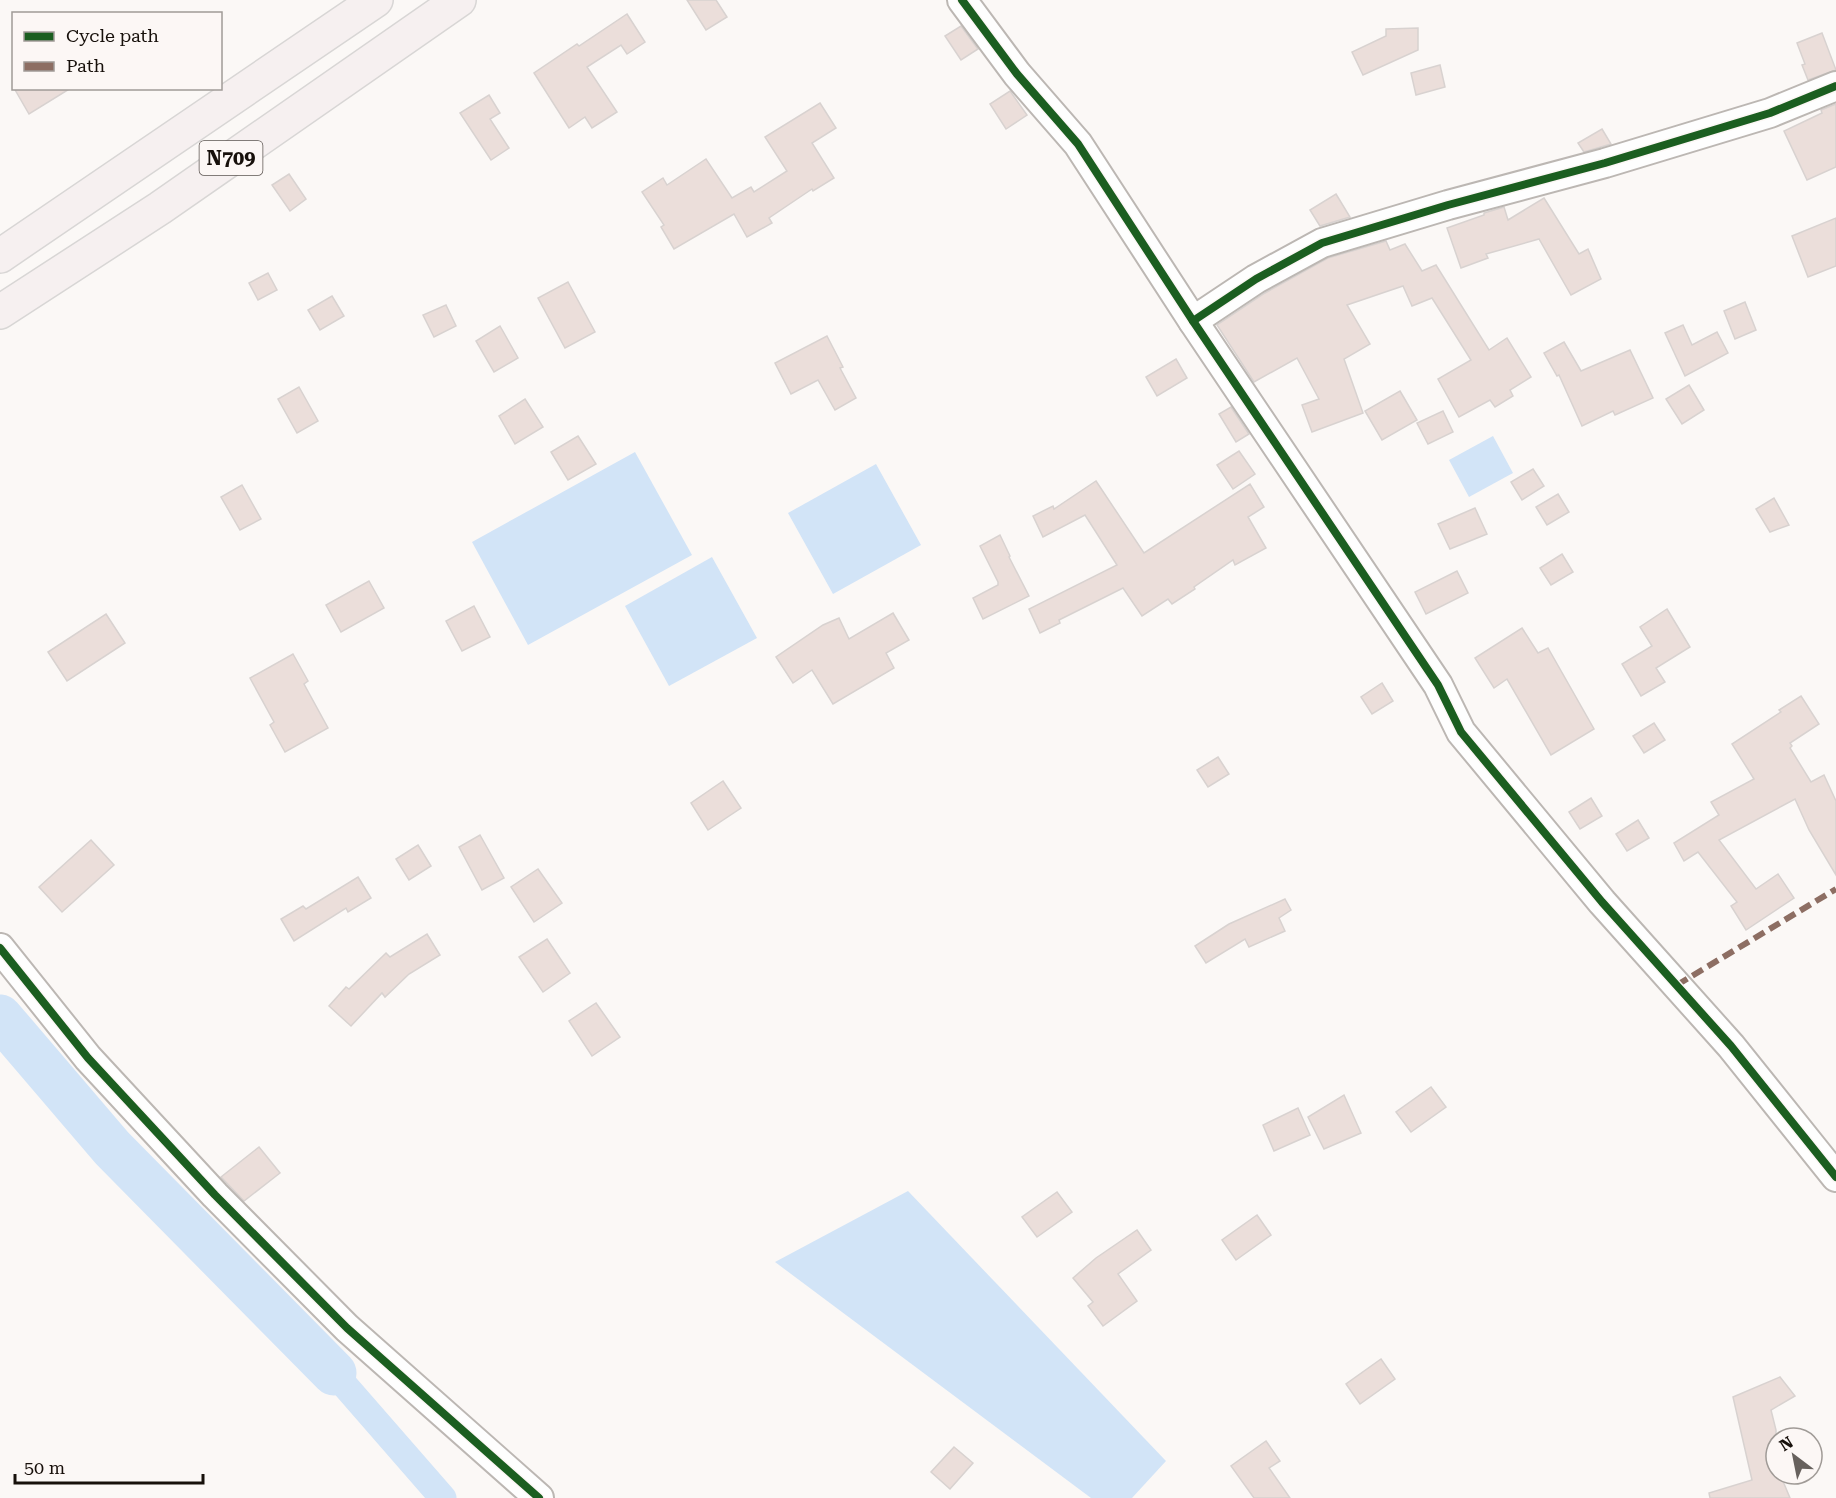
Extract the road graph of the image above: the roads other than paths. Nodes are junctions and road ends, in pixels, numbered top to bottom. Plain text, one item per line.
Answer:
1 (376, 0) edge
2 (459, 0) edge
3 (962, 0) edge
4 (1836, 86) edge
5 (0, 256) edge
6 (0, 312) edge
7 (1193, 321) junction
8 (0, 948) edge
9 (1836, 1177) edge
10 (539, 1498) edge

1 - 5 highway, N709
2 - 6 highway, N709
3 - 7 street
4 - 7 street
7 - 9 street
8 - 10 street

